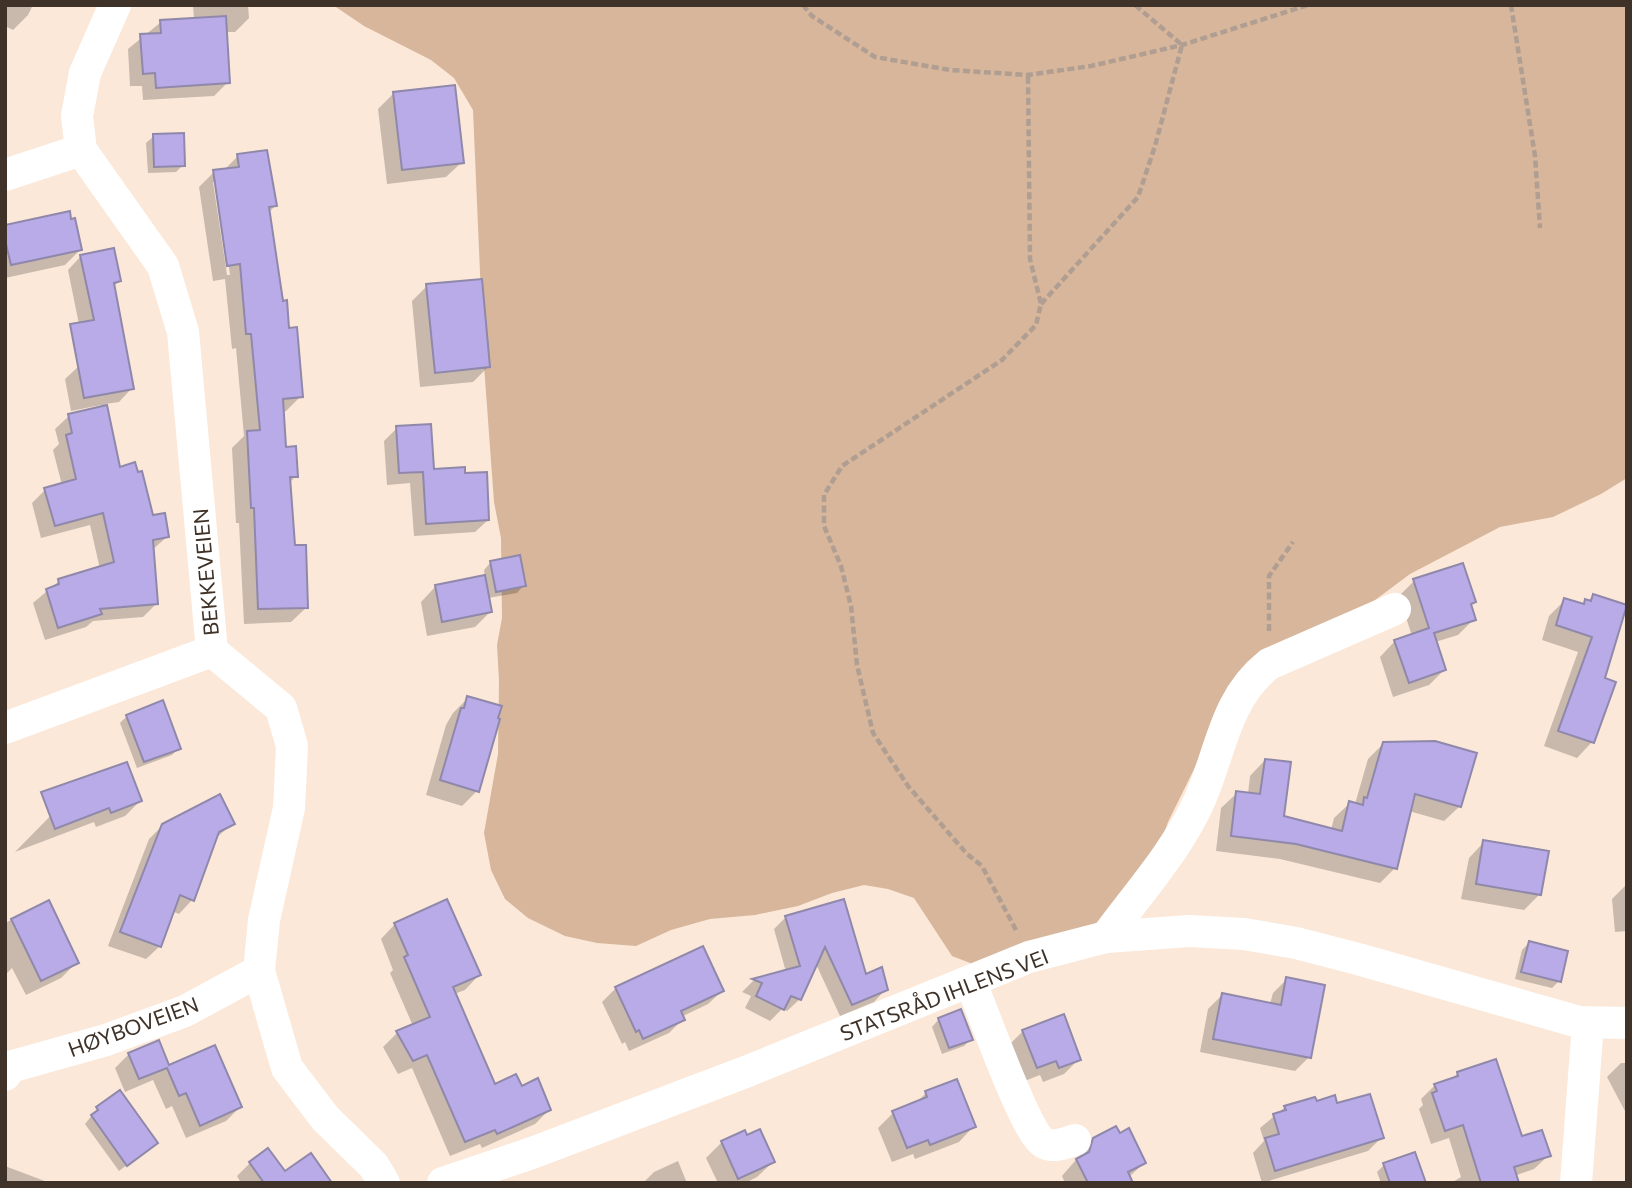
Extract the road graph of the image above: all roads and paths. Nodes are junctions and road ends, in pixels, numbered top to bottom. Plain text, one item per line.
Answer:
1 (115, 5) edge
2 (803, 5) edge
3 (1135, 5) edge
4 (1308, 5) edge
5 (1511, 5) edge
6 (1182, 45) junction
7 (1028, 75) junction
8 (81, 150) junction
9 (5, 175) edge
10 (1539, 228) dead end
11 (1041, 304) junction
12 (1293, 542) dead end
13 (1395, 609) dead end
14 (212, 651) junction
15 (1269, 664) junction
16 (5, 728) edge
17 (1106, 937) junction
18 (1029, 957) junction
19 (259, 971) junction
20 (970, 981) junction
21 (1588, 1023) junction
22 (1627, 1023) edge
23 (5, 1075) edge
24 (1075, 1140) dead end
25 (383, 1183) edge
26 (443, 1183) edge
27 (1576, 1183) edge

1 - 8 street, BEKKEVEIEN
2 - 7 path
3 - 6 path
4 - 6 path
5 - 10 path
6 - 7 path
6 - 11 path
7 - 11 path
8 - 9 street
8 - 14 street, BEKKEVEIEN
11 - 18 path
12 - 15 path
13 - 15 street
14 - 16 street
14 - 19 street, BEKKEVEIEN
15 - 17 street
17 - 18 street, STATSRÅD IHLENS VEI
17 - 21 street, STATSRÅD IHLENS VEI
18 - 20 street, STATSRÅD IHLENS VEI
19 - 23 street, HØYBOVEIEN
19 - 25 street, BEKKEVEIEN
20 - 24 street
20 - 26 street, STATSRÅD IHLENS VEI
21 - 22 street, STATSRÅD IHLENS VEI
21 - 27 street

